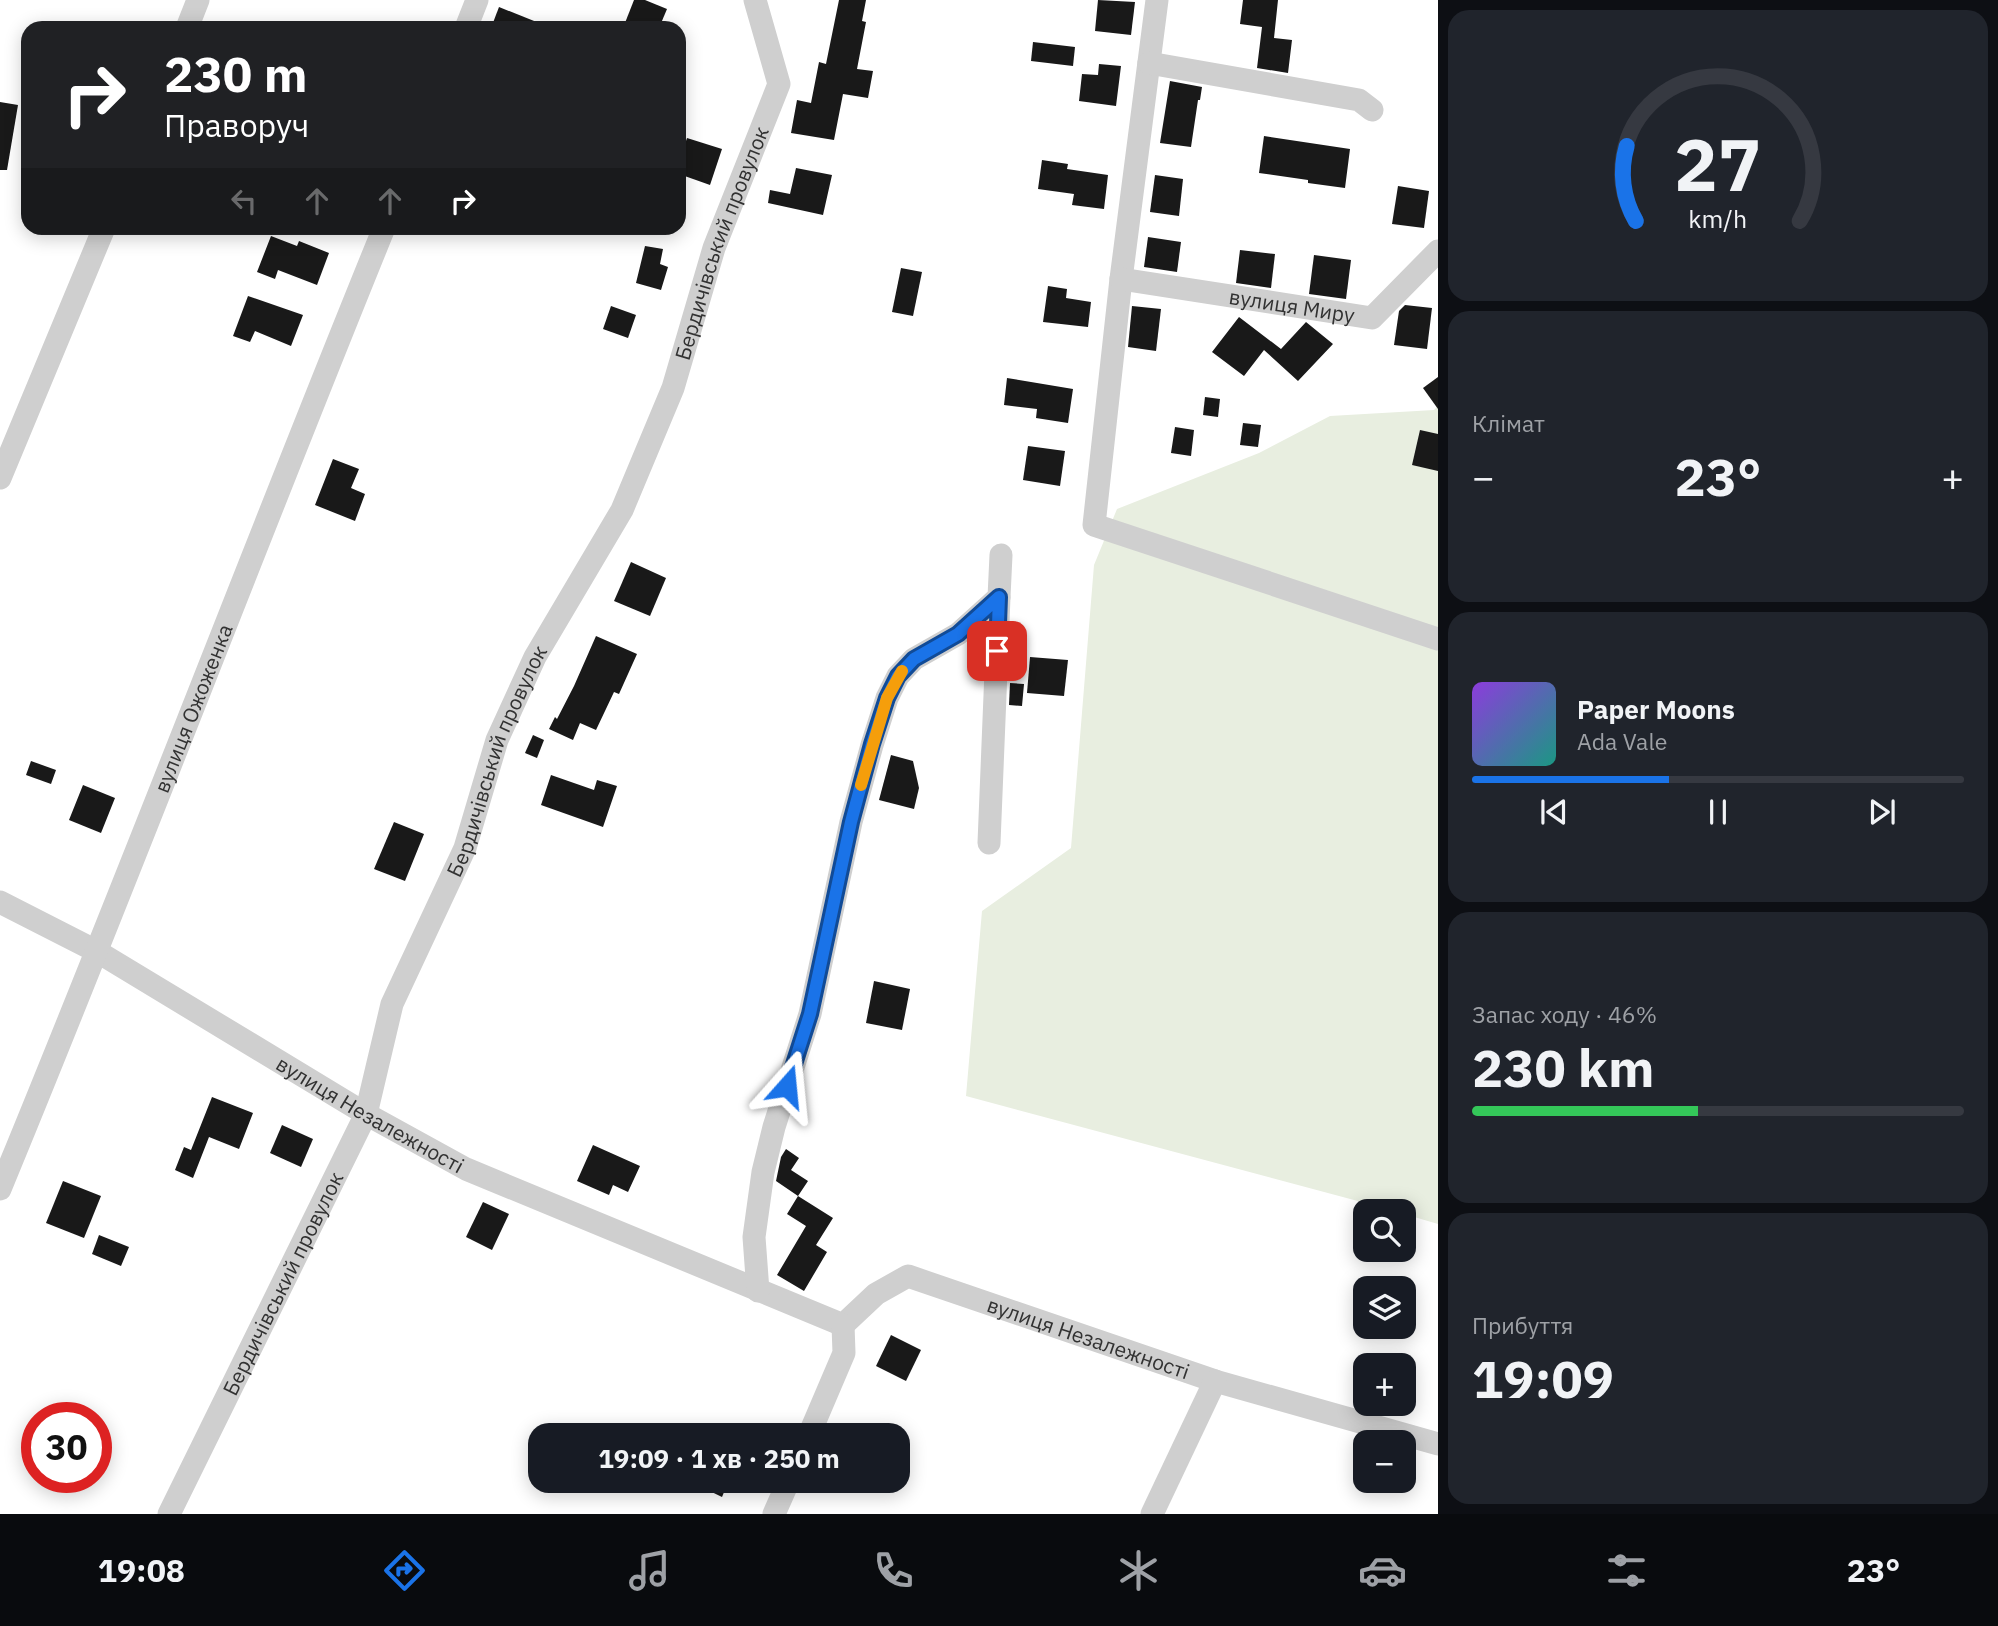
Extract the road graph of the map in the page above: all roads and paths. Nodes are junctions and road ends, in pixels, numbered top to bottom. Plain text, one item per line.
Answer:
1 (198, 0) edge
2 (477, 0) edge
3 (755, 0) edge
4 (1157, 0) edge
5 (190, 21) edge
6 (469, 21) edge
7 (1149, 63) junction
8 (1372, 110) dead end
9 (101, 235) edge
10 (381, 235) edge
11 (1438, 251) edge
12 (1121, 279) junction
13 (0, 478) edge
14 (1001, 555) dead end
15 (999, 597) junction
16 (1438, 639) edge
17 (989, 843) dead end
18 (0, 902) edge
19 (98, 952) junction
20 (366, 1114) junction
21 (0, 1189) edge
22 (758, 1291) junction
23 (842, 1325) junction
24 (1215, 1381) junction
25 (814, 1423) edge
26 (1438, 1444) edge
27 (783, 1493) edge
28 (169, 1514) edge
29 (774, 1514) edge
30 (1152, 1514) edge

1 - 5 street
2 - 6 street
3 - 20 street, Бердичівський провулок
4 - 7 street
7 - 8 street
7 - 12 street
9 - 13 street
10 - 19 street, вулиця Ожоженка
11 - 12 street, вулиця Миру
12 - 16 street
14 - 15 street
15 - 17 street
15 - 22 street
18 - 19 street, вулиця Незалежності
19 - 20 street, вулиця Незалежності
19 - 21 street, вулиця Ожоженка
20 - 22 street, вулиця Незалежності
20 - 28 street, Бердичівський провулок
22 - 23 street, вулиця Незалежності
23 - 24 street, вулиця Незалежності
23 - 25 street
24 - 26 street, вулиця Незалежності
24 - 30 street
27 - 29 street

